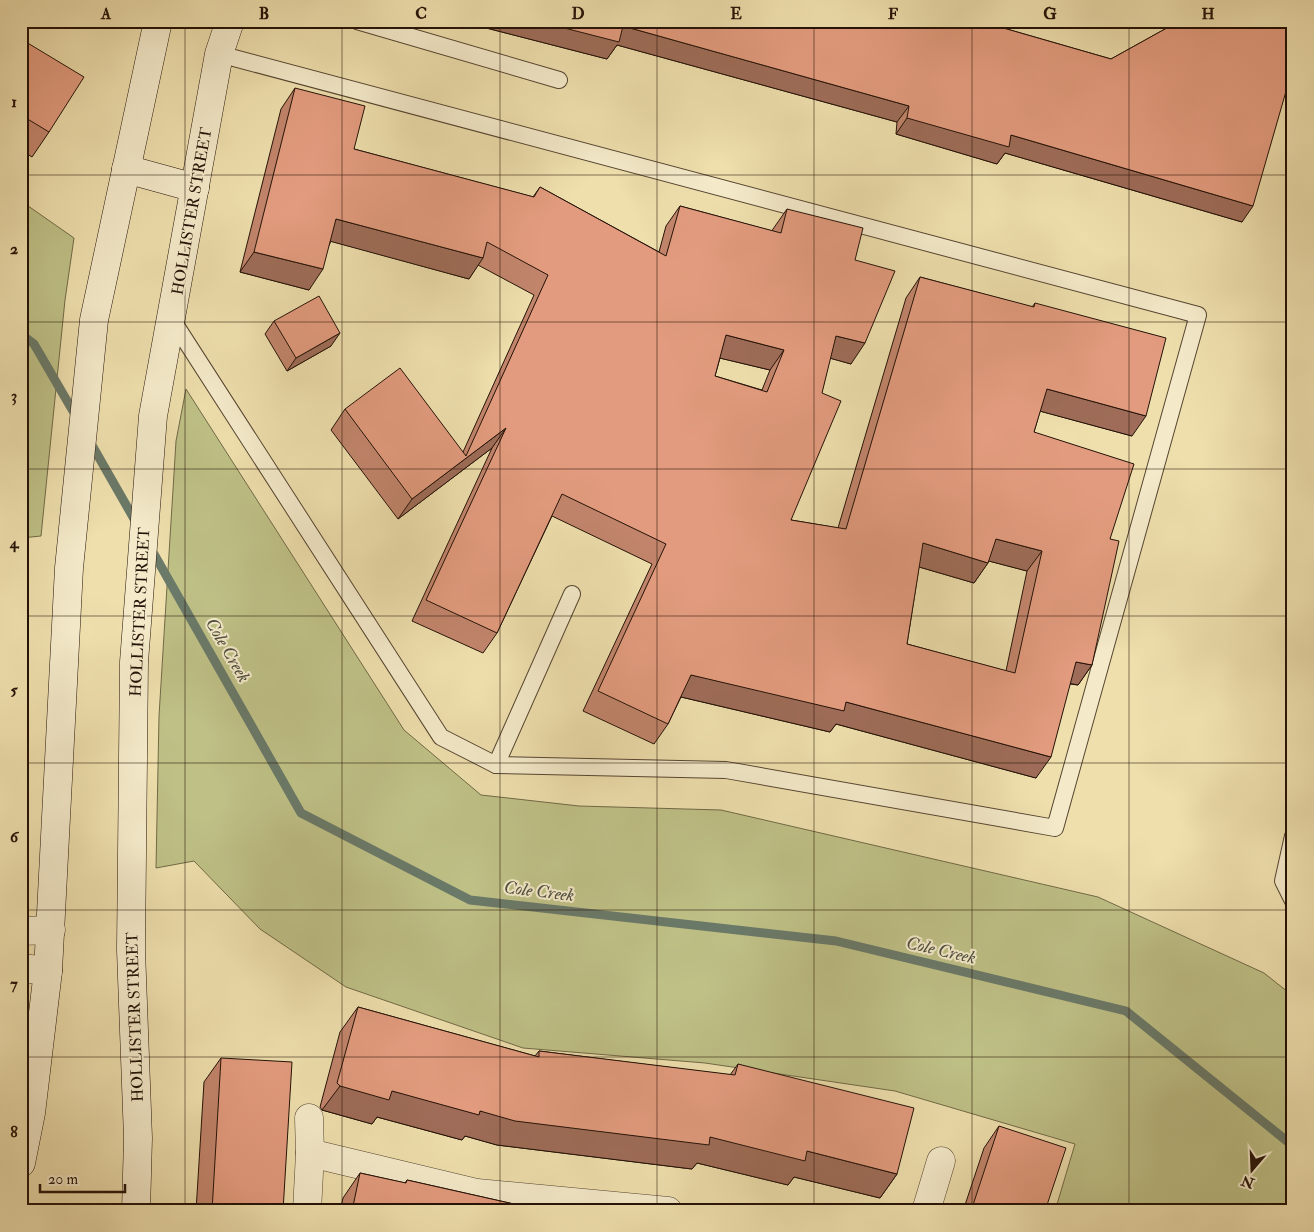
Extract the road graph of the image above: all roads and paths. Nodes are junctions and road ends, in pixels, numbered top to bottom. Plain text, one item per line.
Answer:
1 (158, 21) edge
2 (230, 21) edge
3 (357, 21) edge
4 (219, 54) junction
5 (558, 80) dead end
6 (126, 169) junction
7 (195, 188) junction
8 (171, 318) junction
9 (572, 594) dead end
10 (496, 764) junction
11 (1293, 836) edge
12 (1293, 901) edge
13 (52, 930) junction
14 (21, 931) edge
15 (21, 968) edge
16 (48, 971) junction
17 (310, 1118) dead end
18 (310, 1153) junction
19 (941, 1161) dead end
20 (21, 1163) edge
21 (136, 1211) edge
22 (307, 1211) edge
23 (668, 1211) edge
24 (926, 1211) edge

1 - 6 main road
2 - 4 main road, HOLLISTER STREET
3 - 5 lane
4 - 7 main road, HOLLISTER STREET
4 - 10 lane
6 - 7 main road
6 - 13 main road
7 - 8 main road, HOLLISTER STREET
8 - 10 lane
8 - 21 main road, HOLLISTER STREET
9 - 10 lane
11 - 12 lane
13 - 14 main road
13 - 16 main road
15 - 16 main road
16 - 20 main road
17 - 18 main road
18 - 22 main road
18 - 23 main road
19 - 24 main road

